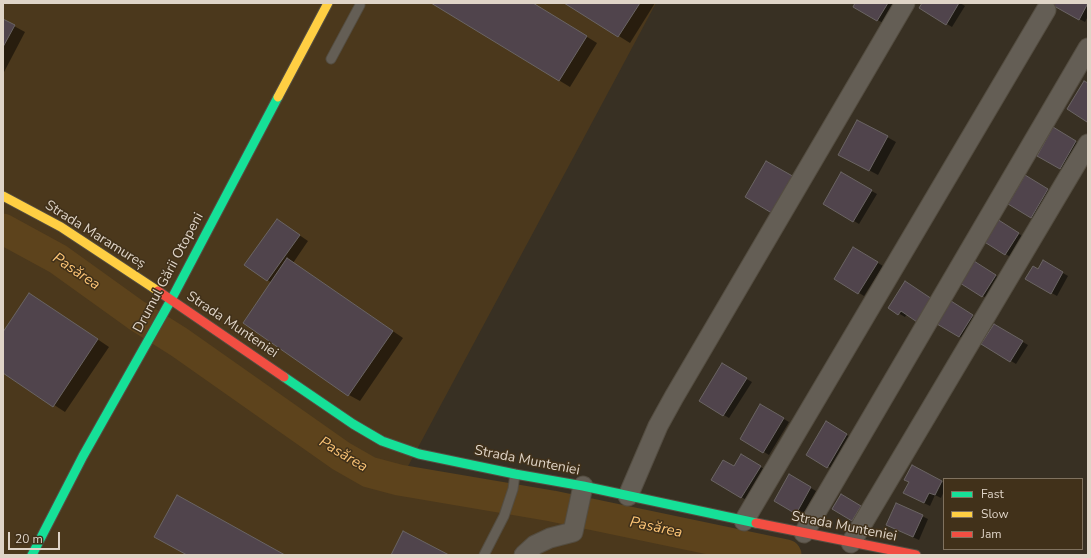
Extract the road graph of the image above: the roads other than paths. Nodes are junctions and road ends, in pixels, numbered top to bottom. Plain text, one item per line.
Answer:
1 (328, 3) edge
2 (905, 3) edge
3 (360, 5) dead end
4 (1046, 10) dead end
5 (1088, 48) edge
6 (331, 59) dead end
7 (997, 75) dead end
8 (1088, 144) edge
9 (3, 196) edge
10 (889, 274) junction
11 (171, 300) junction
12 (515, 474) junction
13 (582, 492) junction
14 (628, 496) junction
15 (744, 520) junction
16 (804, 533) junction
17 (851, 542) junction
18 (32, 555) edge
19 (484, 555) edge
20 (524, 555) edge
21 (916, 555) edge

1 - 11 street, Drumul Gării Otopeni
2 - 14 street
3 - 6 lane
4 - 10 street
5 - 16 street
7 - 10 street
8 - 17 street
9 - 11 street, Strada Maramureș
10 - 15 street
11 - 12 street, Strada Munteniei
11 - 18 street, Drumul Gării Otopeni
12 - 13 street, Strada Munteniei
12 - 19 lane
13 - 14 street, Strada Munteniei
13 - 20 street
14 - 15 street, Strada Munteniei
15 - 16 street, Strada Munteniei
16 - 17 street, Strada Munteniei
17 - 21 street, Strada Munteniei

